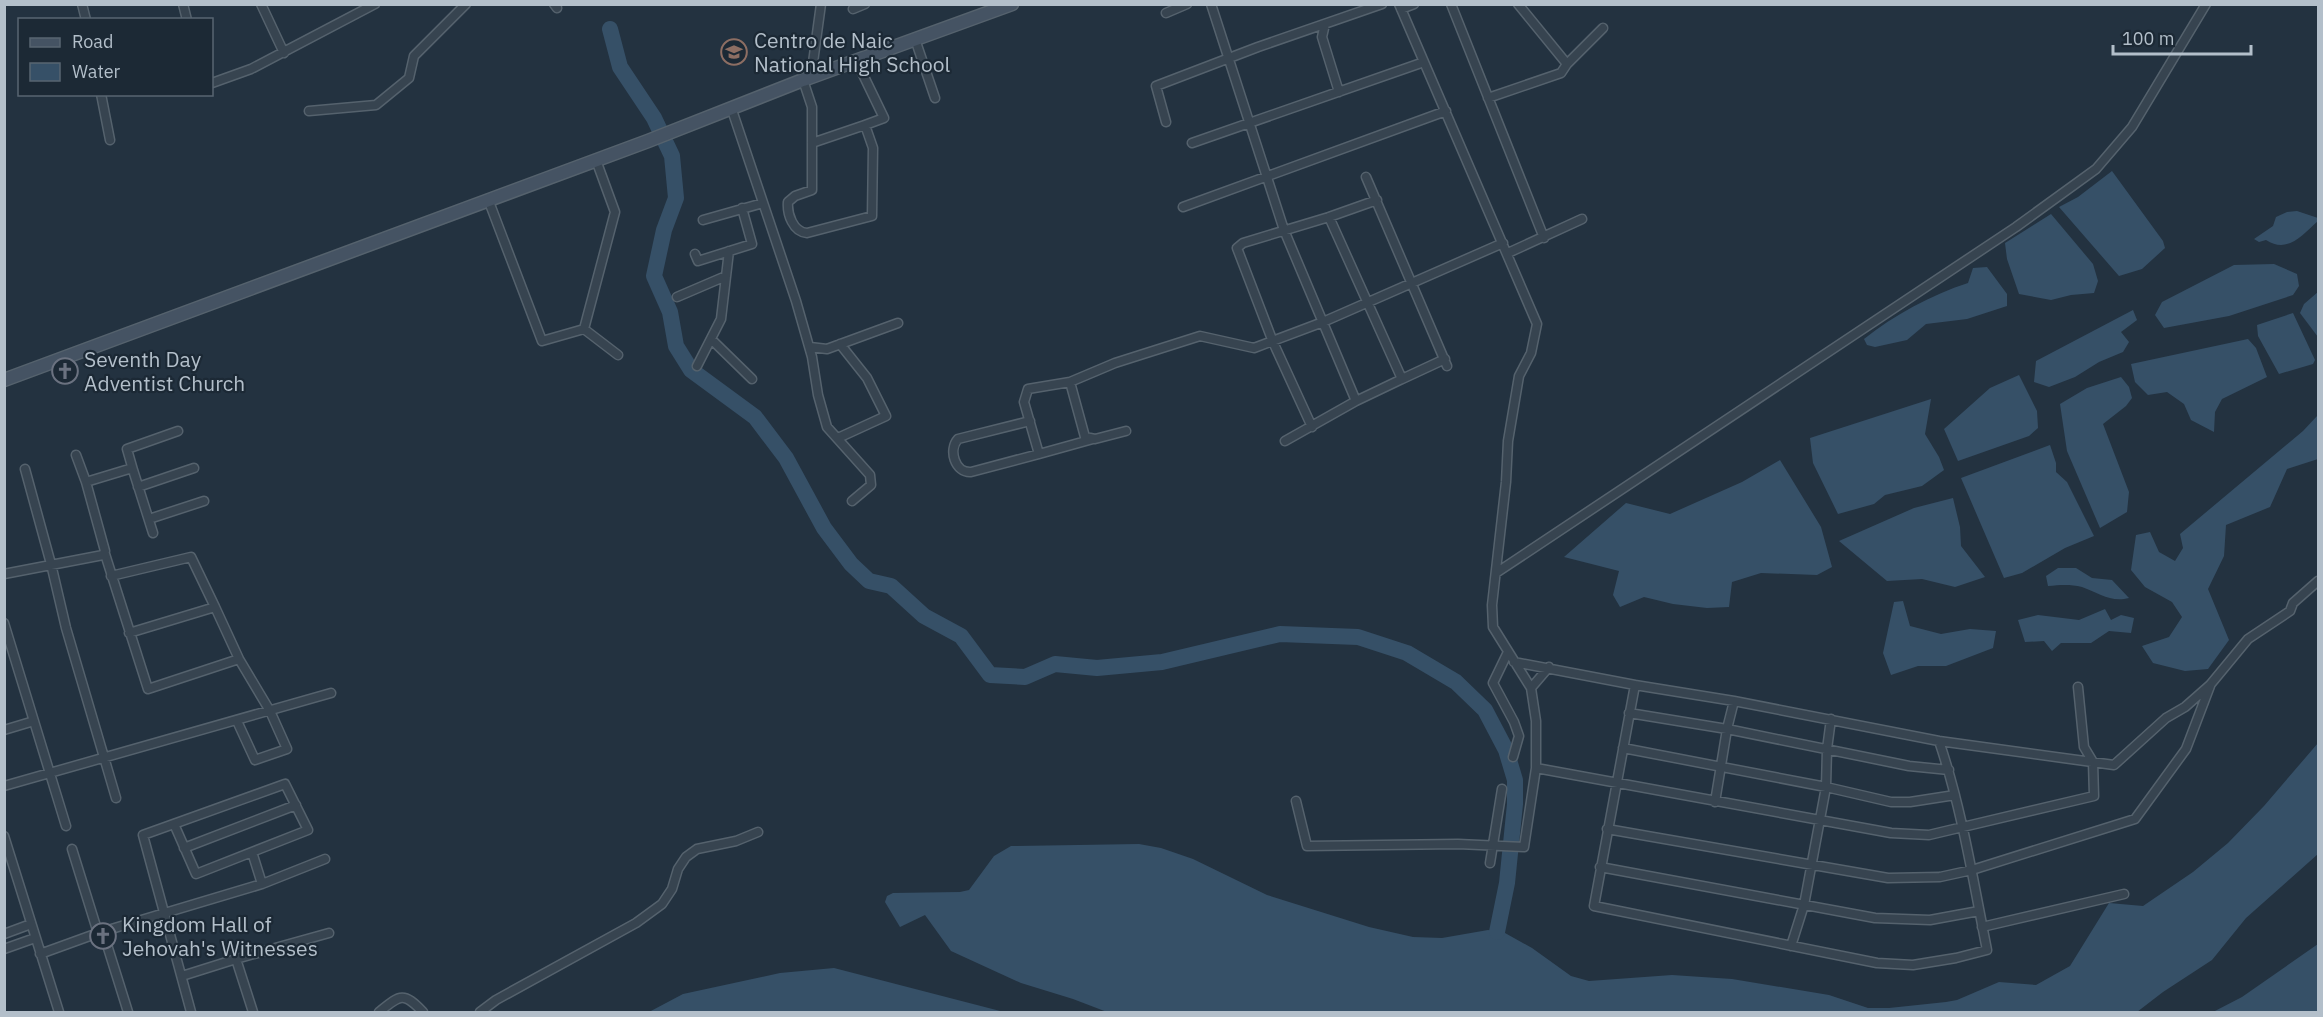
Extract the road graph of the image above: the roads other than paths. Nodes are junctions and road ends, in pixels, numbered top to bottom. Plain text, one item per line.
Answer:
1 (261, 4) edge
2 (375, 4) edge
3 (466, 4) edge
4 (822, 4) edge
5 (865, 4) edge
6 (1012, 4) edge
7 (1187, 4) edge
8 (1211, 4) edge
9 (1382, 4) edge
10 (1414, 4) edge
11 (1451, 4) edge
12 (1518, 4) edge
13 (2206, 4) edge
14 (1400, 7) edge
15 (853, 9) dead end
16 (980, 10) edge
17 (1166, 12) dead end
18 (1325, 24) junction
19 (1603, 28) dead end
20 (915, 39) junction
21 (284, 53) junction
22 (1229, 59) junction
23 (856, 60) junction
24 (1424, 62) junction
25 (1567, 64) junction
26 (807, 78) junction
27 (213, 83) edge
28 (1339, 92) junction
29 (101, 96) edge
30 (935, 98) dead end
31 (1488, 98) junction
32 (732, 110) junction
33 (309, 111) dead end
34 (1446, 111) junction
35 (1166, 122) dead end
36 (1249, 123) junction
37 (865, 125) junction
38 (110, 140) dead end
39 (812, 143) junction
40 (1191, 143) dead end
41 (597, 160) junction
42 (1267, 176) junction
43 (1366, 177) dead end
44 (488, 199) junction
45 (1377, 200) junction
46 (763, 202) junction
47 (1183, 207) dead end
48 (742, 208) junction
49 (1329, 218) junction
50 (1582, 219) dead end
51 (703, 220) dead end
52 (1284, 230) junction
53 (1544, 238) junction
54 (1503, 243) junction
55 (729, 251) junction
56 (1508, 253) junction
57 (695, 254) dead end
58 (726, 276) junction
59 (1412, 282) junction
60 (677, 297) dead end
61 (1367, 302) junction
62 (898, 322) dead end
63 (1323, 322) junction
64 (584, 328) junction
65 (711, 339) junction
66 (1273, 342) junction
67 (840, 344) junction
68 (810, 347) junction
69 (618, 355) dead end
70 (697, 366) dead end
71 (752, 379) dead end
72 (1402, 379) junction
73 (4, 380) edge
74 (1070, 382) junction
75 (1356, 401) junction
76 (1030, 421) junction
77 (1312, 427) junction
78 (178, 431) dead end
79 (1126, 431) dead end
80 (838, 438) junction
81 (1095, 439) junction
82 (1285, 441) dead end
83 (1039, 454) junction
84 (76, 455) dead end
85 (194, 468) dead end
86 (25, 469) dead end
87 (133, 470) junction
88 (86, 482) junction
89 (138, 487) junction
90 (204, 501) dead end
91 (852, 501) dead end
92 (149, 519) junction
93 (153, 533) dead end
94 (105, 554) junction
95 (51, 564) junction
96 (1496, 573) junction
97 (4, 574) edge
98 (111, 576) junction
99 (2319, 581) edge
100 (215, 607) junction
101 (4, 623) edge
102 (129, 633) junction
103 (1508, 652) junction
104 (239, 659) junction
105 (1514, 662) junction
106 (1549, 667) junction
107 (1635, 685) junction
108 (2210, 685) junction
109 (2078, 687) dead end
110 (1531, 688) junction
111 (331, 693) dead end
112 (1734, 701) junction
113 (270, 711) junction
114 (1629, 713) junction
115 (1831, 719) junction
116 (34, 721) junction
117 (237, 721) junction
118 (1727, 729) junction
119 (4, 730) edge
120 (1939, 741) junction
121 (1623, 748) junction
122 (1827, 749) junction
123 (1513, 757) dead end
124 (105, 758) junction
125 (2093, 762) junction
126 (1721, 765) junction
127 (1536, 768) junction
128 (1949, 770) junction
129 (50, 773) junction
130 (1617, 783) junction
131 (4, 786) edge
132 (1826, 787) junction
133 (1503, 789) dead end
134 (1955, 795) junction
135 (116, 798) dead end
136 (1296, 801) dead end
137 (1715, 802) junction
138 (296, 805) junction
139 (1820, 820) junction
140 (174, 824) junction
141 (66, 826) dead end
142 (1963, 828) junction
143 (1607, 829) junction
144 (758, 832) dead end
145 (4, 836) edge
146 (1497, 845) junction
147 (184, 848) junction
148 (72, 849) dead end
149 (252, 852) junction
150 (325, 859) dead end
151 (1490, 863) dead end
152 (1812, 864) junction
153 (1600, 867) junction
154 (1972, 870) junction
155 (262, 884) junction
156 (2124, 894) dead end
157 (1804, 905) junction
158 (1979, 912) junction
159 (165, 913) junction
160 (31, 924) junction
161 (1982, 927) junction
162 (100, 933) junction
163 (329, 933) dead end
164 (4, 934) edge
165 (35, 938) junction
166 (1791, 946) junction
167 (4, 949) edge
168 (40, 954) junction
169 (236, 959) junction
170 (182, 976) junction
171 (59, 1012) edge
172 (128, 1012) edge
173 (191, 1012) edge
174 (253, 1012) edge
175 (379, 1012) edge
176 (423, 1012) edge
177 (480, 1012) edge

1 - 21 street
2 - 21 street
3 - 33 street
4 - 26 street
5 - 15 street
6 - 16 street
7 - 17 street
8 - 22 street
9 - 18 street
10 - 14 street
11 - 31 street
12 - 25 street
13 - 96 street
14 - 24 street
16 - 20 street
18 - 22 street
18 - 28 street
19 - 25 street
20 - 23 street
20 - 30 street
21 - 27 street
22 - 35 street
22 - 36 street
23 - 26 street
23 - 37 street
24 - 28 street
24 - 34 street
25 - 31 street
26 - 32 street
26 - 39 street
28 - 36 street
29 - 38 street
31 - 53 street
32 - 41 street
32 - 46 street
34 - 42 street
34 - 54 street
36 - 40 street
36 - 42 street
37 - 39 street
37 - 39 street
41 - 44 street
41 - 64 street
42 - 47 street
42 - 52 street
43 - 45 street
44 - 64 street
44 - 73 street
45 - 49 street
45 - 59 street
46 - 48 street
46 - 68 street
48 - 51 street
48 - 55 street
49 - 52 street
49 - 61 street
50 - 53 street
52 - 63 street
52 - 66 street
53 - 56 street
54 - 56 street
54 - 59 street
55 - 57 street
55 - 58 street
56 - 96 street
58 - 60 street
58 - 65 street
59 - 61 street
59 - 72 street
61 - 63 street
61 - 72 street
62 - 67 street
63 - 66 street
63 - 75 street
64 - 69 street
65 - 70 street
65 - 71 street
66 - 74 street
66 - 77 street
67 - 68 street
67 - 80 street
68 - 80 street
72 - 75 street
74 - 76 street
74 - 81 street
75 - 77 street
76 - 83 street
76 - 83 street
77 - 82 street
78 - 87 street
79 - 81 street
80 - 91 street
81 - 83 street
84 - 88 street
85 - 89 street
86 - 95 street
87 - 88 street
87 - 89 street
88 - 94 street
89 - 92 street
90 - 92 street
92 - 93 street
94 - 95 street
94 - 98 street
95 - 97 street
95 - 124 street
96 - 103 street
98 - 100 street
98 - 102 street
99 - 108 street
100 - 102 street
100 - 104 street
101 - 116 street
102 - 104 street
103 - 105 street
103 - 123 street
104 - 113 street
105 - 106 street
105 - 110 street
106 - 107 street
106 - 110 street
107 - 112 street
107 - 114 street
108 - 125 street
108 - 154 street
109 - 125 street
110 - 127 street
111 - 113 street
112 - 115 street
112 - 118 street
113 - 117 street
113 - 117 street
114 - 118 street
114 - 121 street
115 - 120 street
115 - 122 street
116 - 119 street
116 - 129 street
117 - 124 street
118 - 122 street
118 - 126 street
120 - 125 street
120 - 128 street
121 - 126 street
121 - 130 street
122 - 128 street
122 - 132 street
124 - 129 street
124 - 135 street
125 - 142 street
126 - 132 street
126 - 137 street
127 - 130 street
127 - 146 street
128 - 134 street
129 - 131 street
129 - 141 street
130 - 137 street
130 - 143 street
132 - 134 street
132 - 139 street
133 - 146 street
134 - 142 street
136 - 146 street
137 - 139 street
138 - 140 street
138 - 147 street
138 - 149 street
139 - 142 street
139 - 152 street
140 - 147 street
140 - 159 street
142 - 154 street
143 - 152 street
143 - 153 street
144 - 177 street
145 - 160 street
146 - 151 street
147 - 149 street
148 - 162 street
149 - 155 street
150 - 155 street
152 - 154 street
152 - 157 street
153 - 157 street
153 - 166 street
154 - 158 street
155 - 159 street
156 - 161 street
157 - 158 street
157 - 166 street
158 - 161 street
159 - 162 street
159 - 170 street
160 - 164 street
160 - 165 street
161 - 166 street
162 - 168 street
162 - 172 street
163 - 169 street
165 - 167 street
165 - 168 street
168 - 171 street
169 - 170 street
169 - 174 street
170 - 173 street
175 - 176 street

